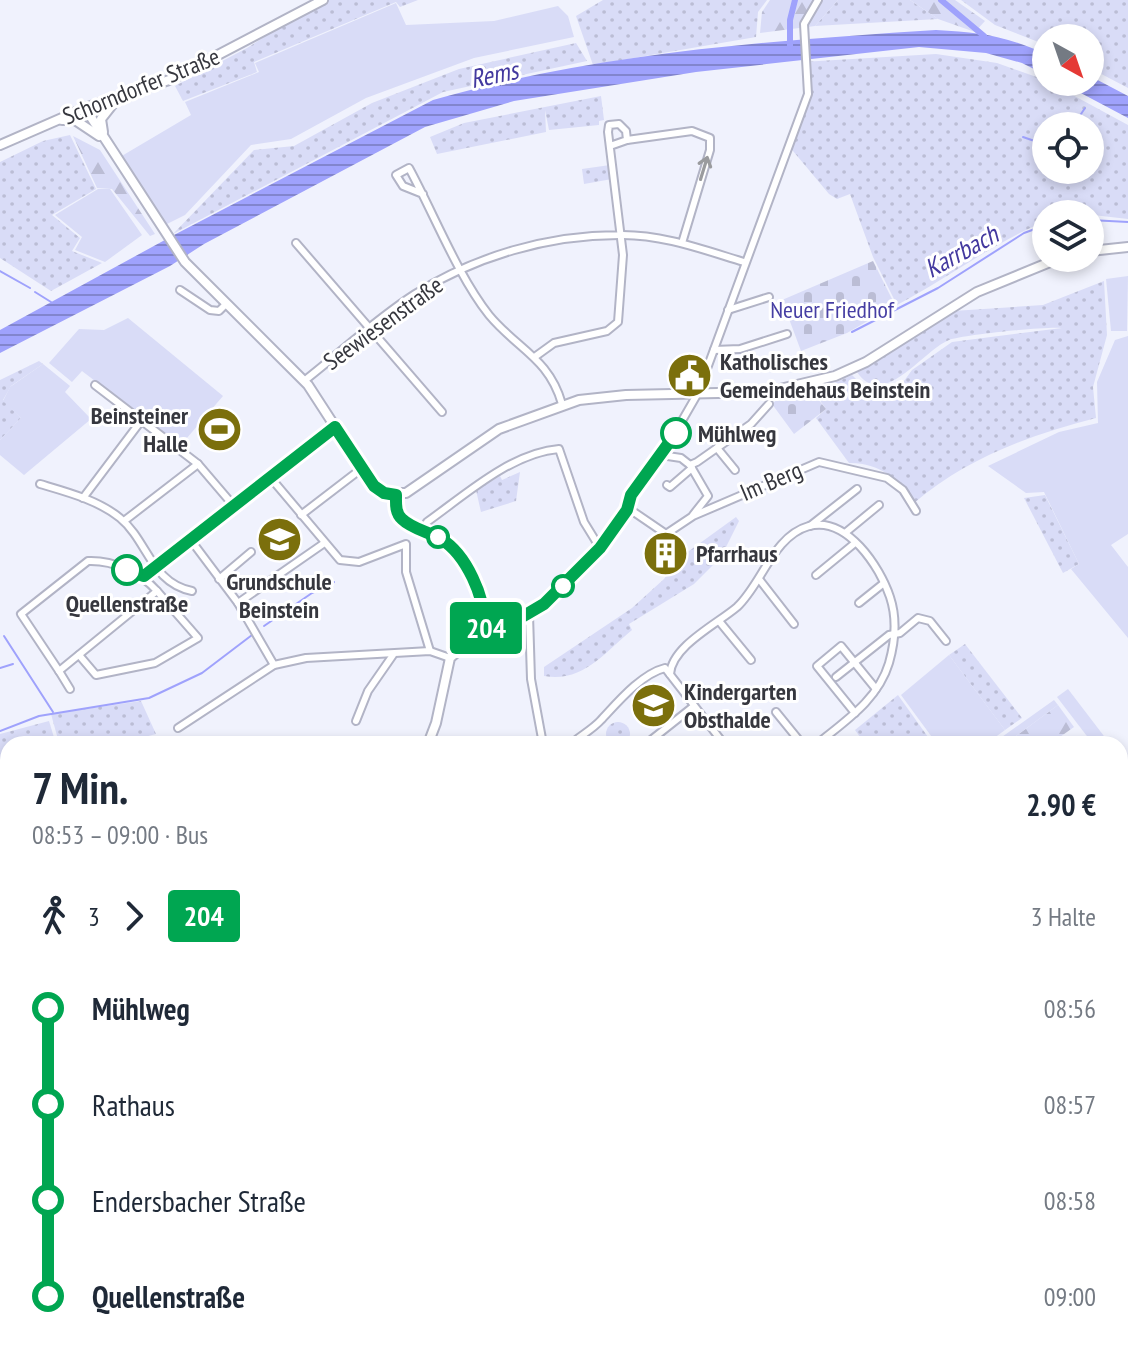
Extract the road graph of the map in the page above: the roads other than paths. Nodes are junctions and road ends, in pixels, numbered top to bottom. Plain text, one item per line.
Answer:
1 (323, 0) edge
2 (818, 0) edge
3 (120, 97) junction
4 (85, 108) junction
5 (57, 120) junction
6 (104, 139) junction
7 (627, 140) junction
8 (0, 145) edge
9 (610, 146) junction
10 (423, 194) junction
11 (620, 234) junction
12 (296, 243) dead end
13 (682, 243) junction
14 (1128, 247) edge
15 (1104, 250) edge
16 (744, 262) junction
17 (462, 269) junction
18 (1032, 269) edge
19 (180, 290) dead end
20 (769, 297) dead end
21 (226, 304) junction
22 (728, 310) junction
23 (370, 328) junction
24 (787, 334) dead end
25 (714, 350) junction
26 (536, 356) junction
27 (304, 381) junction
28 (95, 385) dead end
29 (698, 393) junction
30 (562, 404) junction
31 (769, 404) dead end
32 (442, 412) dead end
33 (141, 421) junction
34 (335, 427) junction
35 (717, 448) junction
36 (661, 455) junction
37 (198, 464) junction
38 (691, 467) junction
39 (361, 469) junction
40 (735, 470) dead end
41 (270, 477) junction
42 (40, 484) dead end
43 (667, 485) dead end
44 (857, 489) dead end
45 (396, 495) junction
46 (83, 498) junction
47 (233, 505) junction
48 (879, 505) dead end
49 (628, 508) junction
50 (916, 511) dead end
51 (301, 515) junction
52 (693, 516) junction
53 (124, 521) junction
54 (810, 526) junction
55 (423, 530) junction
56 (845, 533) junction
57 (190, 539) junction
58 (855, 543) junction
59 (323, 544) junction
60 (600, 548) junction
61 (251, 552) dead end
62 (153, 567) junction
63 (816, 575) dead end
64 (144, 576) junction
65 (219, 579) junction
66 (759, 579) junction
67 (884, 583) junction
68 (157, 591) junction
69 (192, 591) dead end
70 (238, 603) junction
71 (859, 603) dead end
72 (529, 615) junction
73 (719, 621) junction
74 (794, 624) dead end
75 (484, 627) junction
76 (894, 635) junction
77 (946, 641) dead end
78 (430, 651) junction
79 (79, 655) junction
80 (393, 655) junction
81 (450, 658) junction
82 (751, 660) dead end
83 (854, 662) junction
84 (274, 665) junction
85 (59, 671) junction
86 (670, 674) junction
87 (836, 677) dead end
88 (70, 689) dead end
89 (876, 689) junction
90 (694, 706) junction
91 (776, 712) dead end
92 (855, 713) junction
93 (356, 721) dead end
94 (178, 728) dead end
95 (431, 736) edge
96 (542, 736) edge
97 (581, 736) edge
98 (656, 736) edge
99 (718, 736) edge
100 (796, 736) edge
101 (827, 736) edge

1 - 3 street, Schorndorfer Straße
2 - 16 street
3 - 4 street, Schorndorfer Straße
3 - 6 street
4 - 5 street, Schorndorfer Straße
4 - 6 street
5 - 6 street
5 - 8 street, Schorndorfer Straße
6 - 21 street
7 - 9 street
7 - 9 street
13 -> 7 street
9 - 11 street
10 - 10 street
10 - 17 street
11 - 13 street, Seewiesenstraße
11 - 17 street, Seewiesenstraße
11 - 26 street
12 - 23 street
13 - 16 street, Seewiesenstraße
14 - 15 street
16 - 22 street
17 - 23 street, Seewiesenstraße
17 - 26 street
18 - 29 street
19 - 21 street
20 - 22 street
21 - 27 street
22 - 25 street
23 - 27 street, Seewiesenstraße
23 - 32 street
24 - 25 street
25 - 29 street
26 - 30 street
27 - 34 street
28 - 33 street
29 - 30 street
29 - 36 street
30 - 45 street
31 - 35 street
33 - 37 street
33 - 46 street
34 - 39 street
34 - 41 street
35 - 38 street
35 - 40 street
36 - 38 street
36 - 49 street
37 - 47 street
37 - 53 street
38 - 43 street
38 - 52 street
39 - 45 street
39 - 51 street
41 - 47 street
41 - 51 street
42 - 46 street
44 - 54 street
45 - 55 street
46 - 53 street
47 - 57 street
48 - 56 street
49 - 52 street, Im Berg
49 - 60 street
50 - 52 street, Im Berg
51 - 59 street
53 - 62 street
54 - 56 street
54 - 66 street
55 - 60 street
55 - 75 street
56 - 58 street
57 - 62 street
57 - 65 street
58 - 63 street
58 - 67 street
59 - 70 street
59 - 78 street
60 - 72 street
61 - 65 street
62 - 64 street
62 - 69 street
64 - 68 street
64 - 85 street
65 - 70 street
66 - 73 street
66 - 74 street
67 - 71 street
67 - 76 street
68 - 79 street
68 - 79 street
70 - 84 street
72 - 75 street
72 - 96 street
73 - 82 street
73 - 86 street
75 - 81 street
76 - 77 street
76 - 83 street
76 - 89 street
78 - 80 street
78 - 81 street
79 - 85 street
80 - 84 street
80 - 93 street
81 - 95 street
83 - 87 street
83 - 89 street
83 - 92 street
84 - 94 street
85 - 88 street
86 - 90 street
86 - 97 street
89 - 92 street
90 - 98 street
90 - 99 street
91 - 100 street
92 - 101 street

